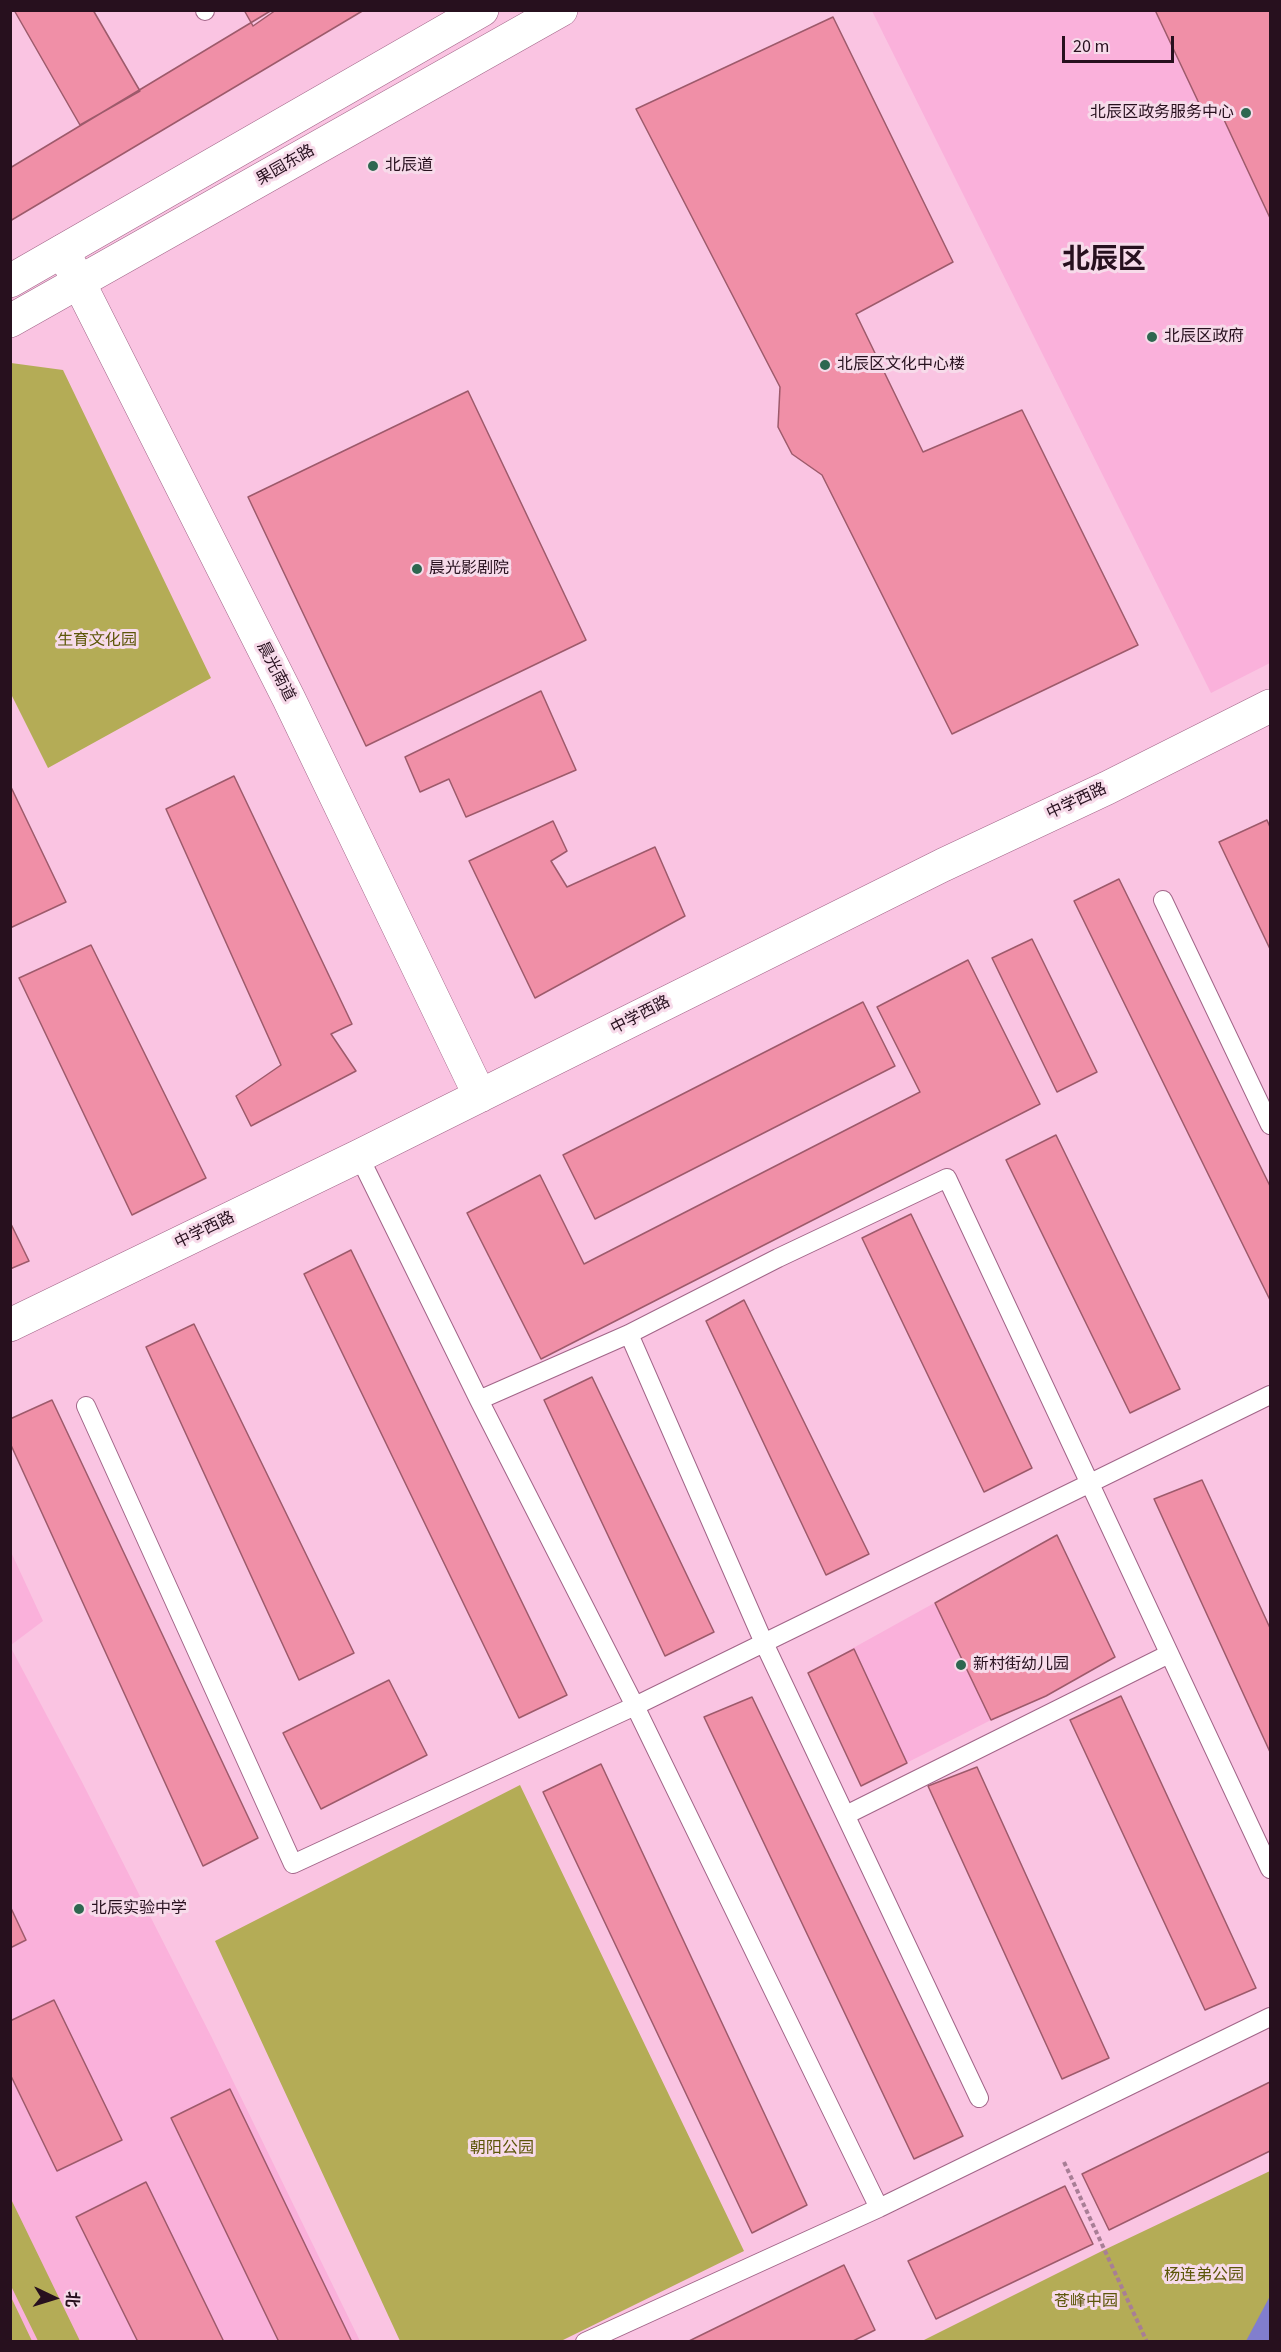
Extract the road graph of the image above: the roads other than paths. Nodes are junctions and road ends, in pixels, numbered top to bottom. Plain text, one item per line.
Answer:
1 (482, 10) edge
2 (561, 10) edge
3 (63, 251) junction
4 (10, 281) edge
5 (80, 283) junction
6 (10, 321) edge
7 (1270, 706) edge
8 (1163, 900) dead end
9 (480, 1096) junction
10 (1270, 1125) edge
11 (359, 1156) junction
12 (10, 1325) edge
13 (629, 1334) junction
14 (1270, 1395) edge
15 (479, 1400) junction
16 (86, 1406) dead end
17 (1089, 1484) junction
18 (764, 1643) junction
19 (1169, 1654) junction
20 (635, 1706) junction
21 (846, 1815) junction
22 (1270, 1869) edge
23 (1270, 2017) edge
24 (979, 2098) dead end
25 (879, 2208) junction
26 (585, 2342) edge

1 - 3 street
2 - 5 street, 果园东路
3 - 4 street
3 - 5 street, 晨光南道
5 - 6 street, 果园东路
5 - 9 street, 晨光南道
7 - 9 street, 中学西路
8 - 10 lane
9 - 11 street, 中学西路
11 - 12 street, 中学西路
11 - 15 lane
13 - 15 lane
13 - 17 lane
13 - 18 lane
14 - 17 lane
15 - 20 lane
16 - 20 lane
17 - 18 lane
17 - 19 lane
18 - 20 lane
18 - 21 lane
19 - 21 lane
19 - 22 lane
20 - 25 lane
21 - 24 lane
23 - 25 lane
25 - 26 lane

